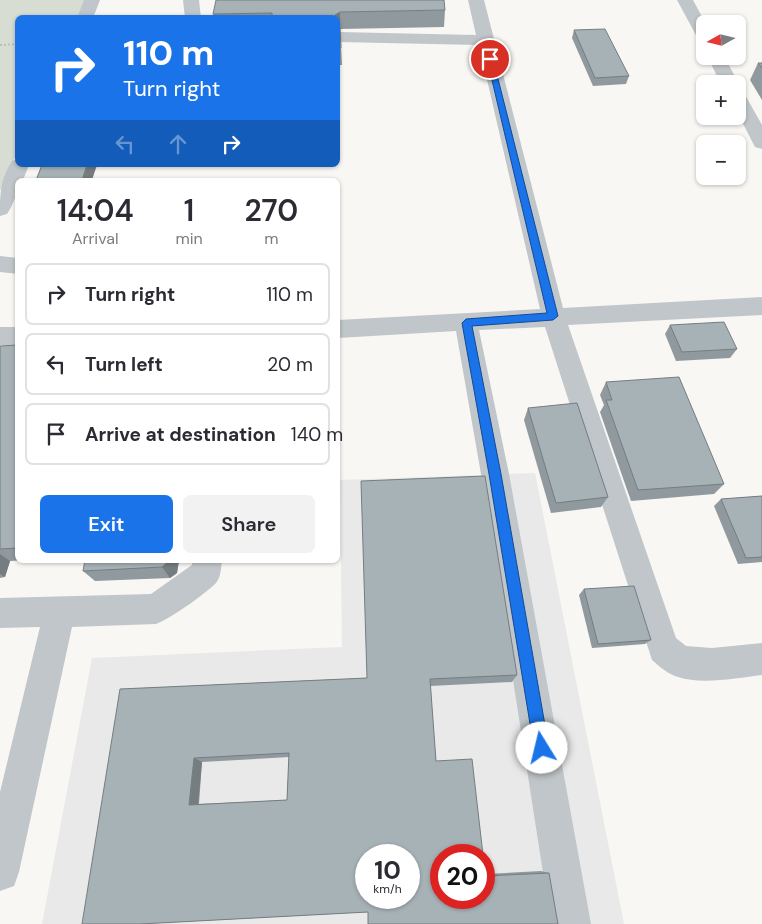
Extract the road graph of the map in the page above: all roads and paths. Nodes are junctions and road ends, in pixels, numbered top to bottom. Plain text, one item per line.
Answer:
1 (92, 0) edge
2 (191, 0) edge
3 (476, 0) edge
4 (685, 0) edge
5 (86, 15) edge
6 (193, 15) edge
7 (696, 20) edge
8 (340, 37) edge
9 (485, 40) junction
10 (15, 44) edge
11 (0, 45) edge
12 (746, 112) edge
13 (762, 143) edge
14 (18, 167) edge
15 (0, 209) edge
16 (0, 264) edge
17 (15, 266) edge
18 (762, 306) edge
19 (553, 316) junction
20 (466, 323) junction
21 (340, 328) edge
22 (0, 336) edge
23 (15, 336) edge
24 (207, 563) edge
25 (59, 612) junction
26 (0, 613) edge
27 (762, 660) edge
28 (0, 872) edge
29 (571, 924) edge

1 - 5 street
2 - 6 street
3 - 9 street
4 - 7 street
8 - 9 street
9 - 19 street
10 - 11 path
12 - 13 street
14 - 15 street
16 - 17 street
18 - 19 street
19 - 20 street
19 - 27 street
20 - 21 street
20 - 29 street
22 - 23 street
24 - 25 street
25 - 26 street
25 - 28 street

